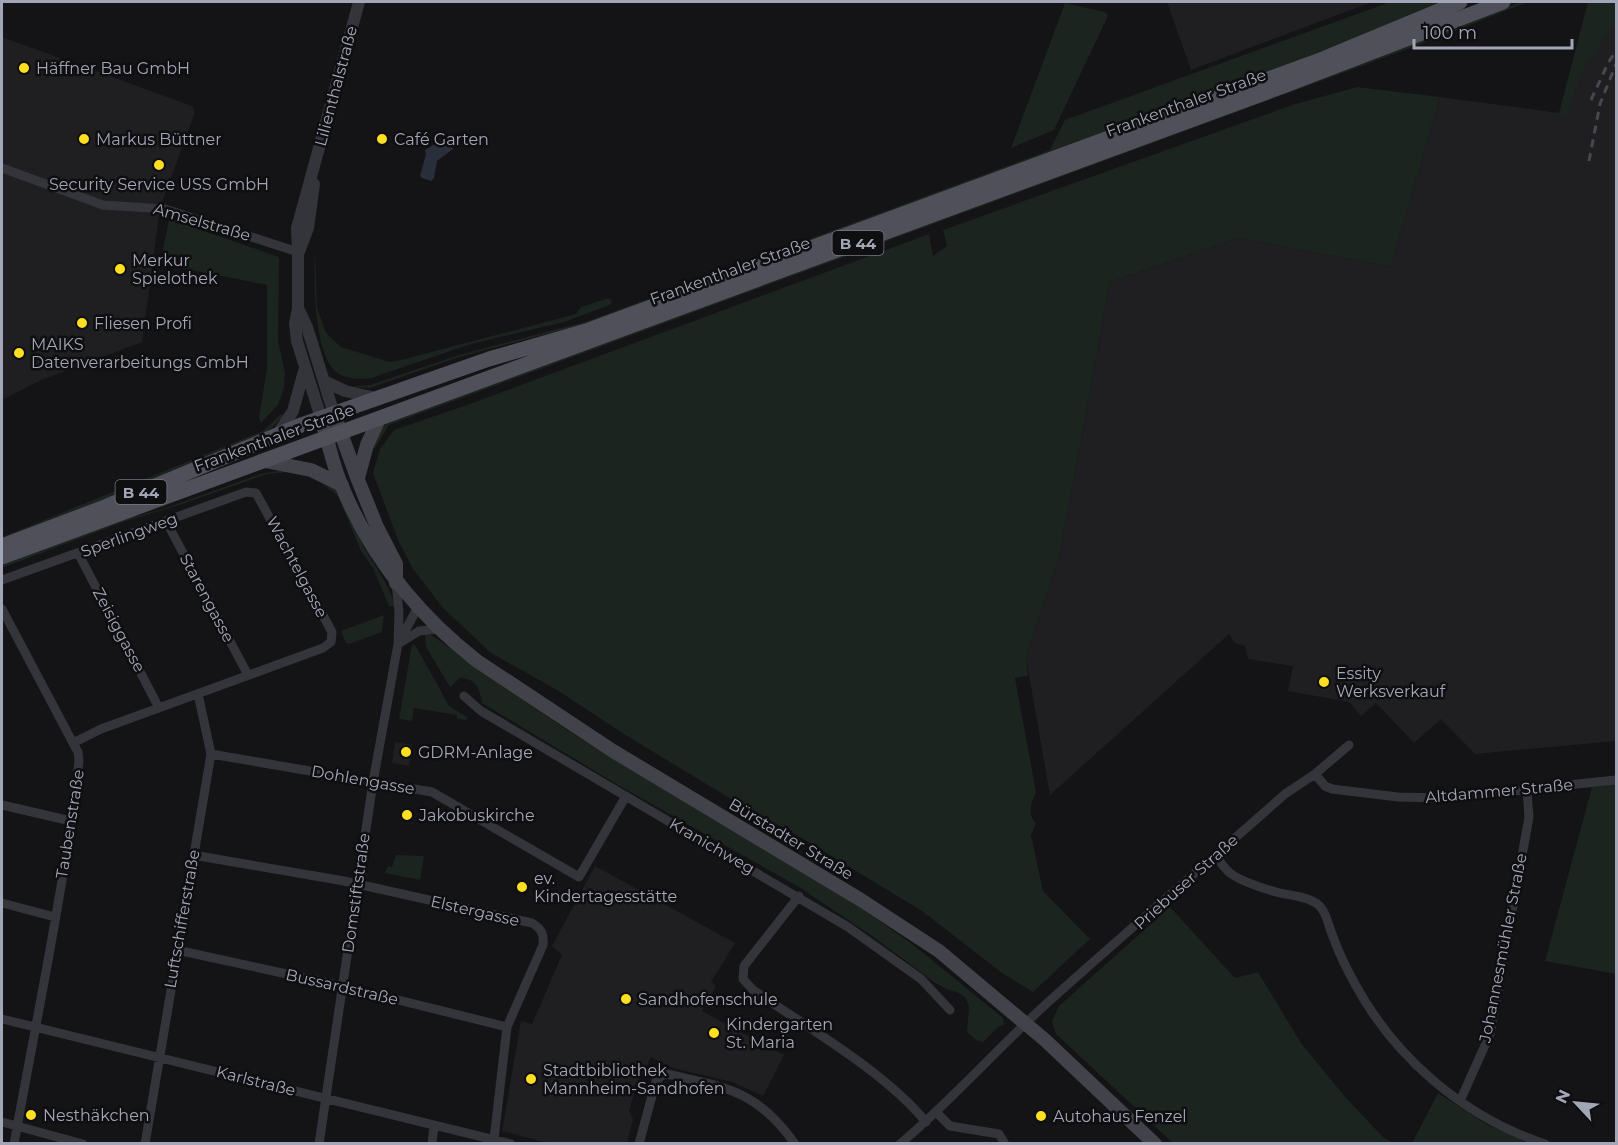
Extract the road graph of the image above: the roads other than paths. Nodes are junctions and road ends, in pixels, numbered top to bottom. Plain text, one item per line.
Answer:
1 (359, 2) edge
2 (1460, 2) edge
3 (1503, 2) edge
4 (2, 168) edge
5 (298, 252) junction
6 (298, 308) junction
7 (304, 370) junction
8 (324, 381) junction
9 (377, 399) junction
10 (327, 416) junction
11 (379, 419) junction
12 (278, 434) junction
13 (334, 435) junction
14 (265, 461) junction
15 (357, 480) junction
16 (342, 486) junction
17 (256, 493) joint
18 (166, 521) junction
19 (2, 546) edge
20 (78, 553) junction
21 (2, 557) edge
22 (2, 580) edge
23 (396, 583) junction
24 (418, 607) junction
25 (2, 609) edge
26 (439, 629) junction
27 (398, 644) junction
28 (248, 675) junction
29 (198, 694) junction
30 (464, 696) dead end
31 (159, 708) junction
32 (73, 743) junction
33 (1349, 745) dead end
34 (211, 754) junction
35 (1315, 774) junction
36 (1617, 780) edge
37 (373, 782) junction
38 (1527, 791) junction
39 (626, 796) junction
40 (2, 805) edge
41 (71, 821) junction
42 (193, 855) junction
43 (1215, 856) junction
44 (357, 884) junction
45 (799, 896) junction
46 (2, 903) edge
47 (55, 916) junction
48 (177, 950) junction
49 (342, 986) junction
50 (950, 1010) dead end
51 (2, 1018) edge
52 (1026, 1024) junction
53 (37, 1027) junction
54 (507, 1027) junction
55 (158, 1057) junction
56 (324, 1097) junction
57 (1460, 1101) junction
58 (936, 1112) junction
59 (2, 1122) edge
60 (926, 1122) junction
61 (434, 1125) junction
62 (17, 1126) junction
63 (494, 1139) junction
64 (14, 1143) edge
65 (83, 1143) edge
66 (145, 1143) edge
67 (319, 1143) edge
68 (432, 1143) edge
69 (511, 1143) edge
70 (639, 1143) edge
71 (795, 1143) edge
72 (900, 1143) edge
73 (1005, 1143) edge
74 (1155, 1143) edge
75 (1545, 1143) edge

1 - 5 street, Lilienthalstraße
2 - 9 main road, Frankenthaler Straße / B 44
3 - 11 main road, Frankenthaler Straße / B 44
4 - 5 street, Amselstraße
5 - 6 street, Lilienthalstraße
6 - 7 street, Lilienthalstraße
6 - 8 street, Lilienthalstraße
7 - 10 street, Lilienthalstraße
7 - 12 street
8 - 9 street
8 - 10 street, Lilienthalstraße
9 - 10 main road, Frankenthaler Straße / B 44
10 - 12 main road, Frankenthaler Straße / B 44
10 - 13 main road
11 - 13 main road, Frankenthaler Straße / B 44
11 - 15 main road
12 - 19 main road, Frankenthaler Straße / B 44
13 - 14 main road, Frankenthaler Straße / B 44
13 - 15 main road
13 - 16 main road, Bürstadter Straße
14 - 16 main road
14 - 21 main road, Frankenthaler Straße / B 44
15 - 23 main road
16 - 23 main road, Bürstadter Straße
17 - 18 street, Sperlingweg
17 - 28 street, Wachtelgasse
18 - 20 street, Sperlingweg
18 - 28 street, Starengasse
20 - 22 street, Sperlingweg
20 - 31 street, Zeisiggasse
23 - 24 main road, Bürstadter Straße
23 - 27 street
24 - 26 main road, Bürstadter Straße
24 - 27 street
25 - 32 street, Taubenstraße
26 - 27 street
26 - 52 main road, Bürstadter Straße
27 - 37 street, Domstiftstraße
28 - 29 street
29 - 31 street
29 - 34 street, Luftschifferstraße
30 - 39 street, Kranichweg
31 - 32 street
32 - 41 street, Taubenstraße
33 - 35 street, Priebuser Straße
34 - 37 street, Dohlengasse
34 - 42 street, Luftschifferstraße
35 - 38 street, Altdammer Straße
35 - 43 street, Priebuser Straße
36 - 38 street, Altdammer Straße
37 - 39 street, Dohlengasse
37 - 44 street, Domstiftstraße
38 - 57 street, Johannesmühler Straße
39 - 45 street, Kranichweg
40 - 41 street
41 - 47 street, Taubenstraße
42 - 44 street, Elstergasse
42 - 48 street, Luftschifferstraße
43 - 52 street, Priebuser Straße
43 - 57 street
44 - 49 street, Domstiftstraße
44 - 54 street, Elstergasse
45 - 50 street, Kranichweg
45 - 60 street
46 - 47 street
47 - 53 street, Taubenstraße
48 - 49 street, Bussardstraße
48 - 55 street, Luftschifferstraße
49 - 54 street, Bussardstraße
49 - 56 street, Domstiftstraße
51 - 53 street, Karlstraße
52 - 58 street, Priebuser Straße
52 - 74 main road, Bürstadter Straße
53 - 55 street, Karlstraße
53 - 62 street, Taubenstraße
54 - 63 street, Elstergasse
55 - 56 street, Karlstraße
55 - 66 street, Luftschifferstraße
56 - 61 street, Karlstraße
56 - 67 street, Domstiftstraße
57 - 75 street
58 - 60 street, Priebuser Straße
58 - 73 street
59 - 62 street
60 - 72 street, Priebuser Straße
61 - 63 street, Karlstraße
61 - 68 street
62 - 64 street, Taubenstraße
62 - 65 street
63 - 69 street, Karlstraße
70 - 71 street

